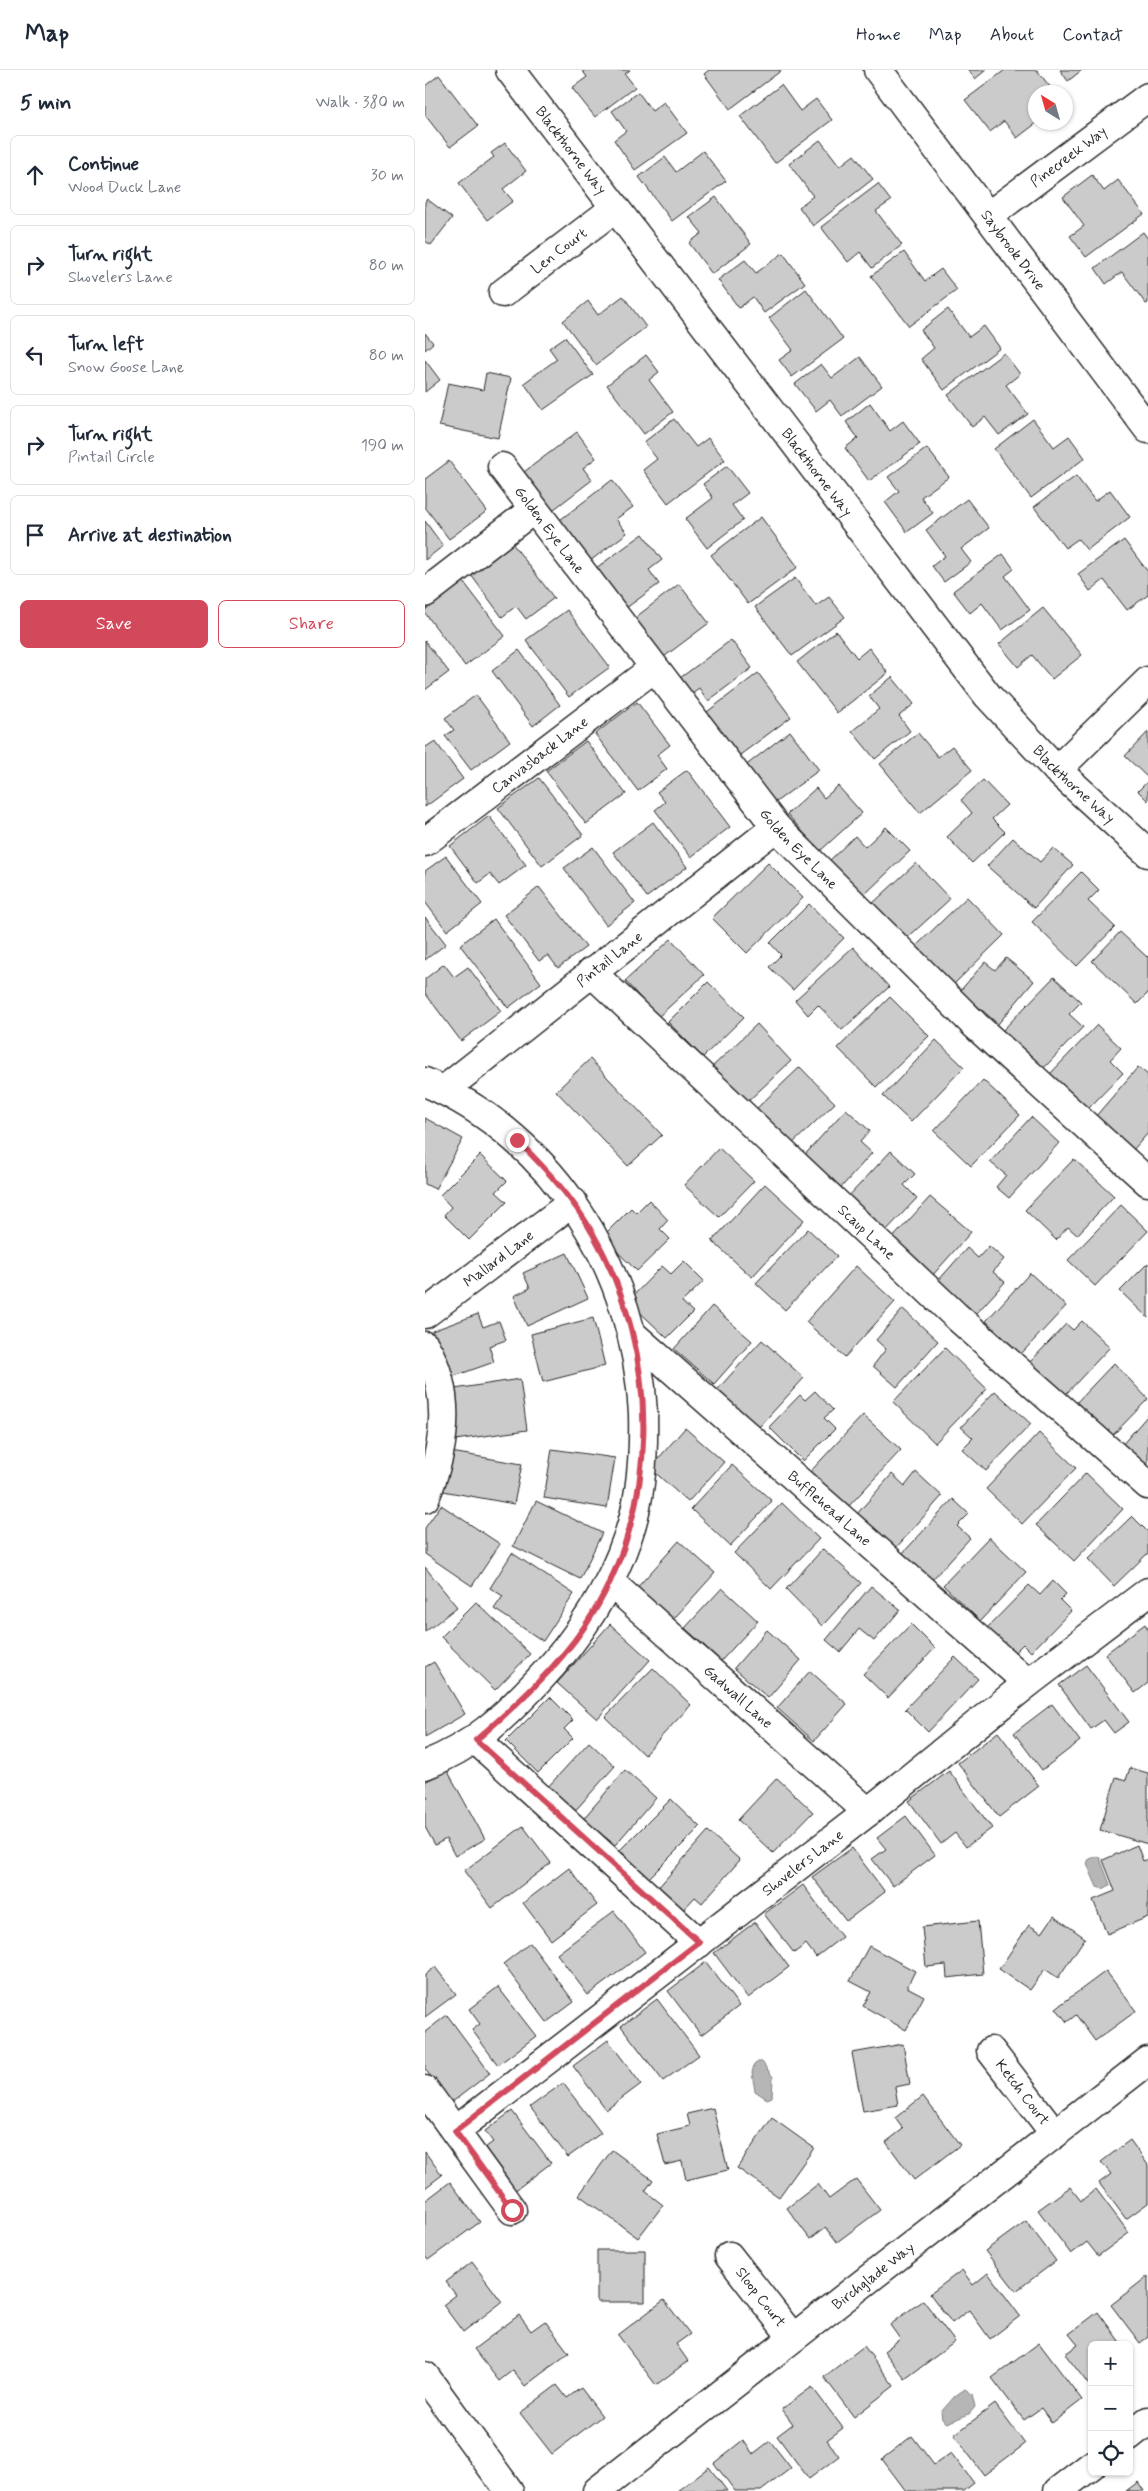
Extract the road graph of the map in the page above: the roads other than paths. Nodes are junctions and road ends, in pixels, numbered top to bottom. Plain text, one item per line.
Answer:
1 (510, 70) edge
2 (878, 70) edge
3 (1148, 97) edge
4 (615, 208) junction
5 (988, 216) junction
6 (503, 293) dead end
7 (1148, 429) edge
8 (502, 467) dead end
9 (533, 509) junction
10 (425, 593) edge
11 (653, 668) junction
12 (1148, 681) edge
13 (1057, 770) junction
14 (776, 827) junction
15 (425, 842) edge
16 (1148, 853) edge
17 (591, 972) junction
18 (434, 1086) edge
19 (1148, 1182) edge
20 (573, 1202) junction
21 (425, 1314) edge
22 (633, 1335) junction
23 (425, 1346) edge
24 (1148, 1485) edge
25 (425, 1498) edge
26 (610, 1582) junction
27 (1148, 1592) edge
28 (1028, 1683) junction
29 (476, 1740) junction
30 (425, 1765) edge
31 (868, 1812) junction
32 (699, 1942) junction
33 (991, 2051) dead end
34 (1148, 2061) edge
35 (425, 2090) edge
36 (455, 2131) junction
37 (1055, 2134) junction
38 (512, 2210) dead end
39 (729, 2256) dead end
40 (793, 2338) junction
41 (425, 2376) edge
42 (1148, 2421) edge
43 (1133, 2433) edge
44 (1088, 2468) edge
45 (509, 2491) edge
46 (597, 2491) edge
47 (1058, 2491) edge

1 - 4 street, Blackthorne Way
2 - 5 street, Saybrook Drive
3 - 5 street, Pinecreek Way
4 - 6 street, Len Court
4 - 13 street, Blackthorne Way
5 - 7 street, Saybrook Drive
8 - 9 street, Golden Eye Lane
9 - 10 street
9 - 11 street, Golden Eye Lane
11 - 14 street, Golden Eye Lane
11 - 15 street, Canvasback Lane
12 - 13 street
13 - 16 street, Blackthorne Way
14 - 17 street, Pintail Lane
14 - 19 street, Golden Eye Lane
17 - 18 street, Pintail Lane
17 - 24 street, Scaup Lane
18 - 20 street
20 - 21 street, Mallard Lane
20 - 22 street
22 - 26 street
22 - 28 street, Bufflehead Lane
23 - 25 street
26 - 29 street
26 - 31 street, Gadwall Lane
27 - 28 street, Shovelers Lane
28 - 31 street, Shovelers Lane
29 - 30 street
29 - 32 street
31 - 32 street, Shovelers Lane
32 - 36 street, Shovelers Lane
33 - 37 street, Ketch Court
34 - 37 street, Birchglade Way
35 - 36 street
36 - 38 street
37 - 40 street, Birchglade Way
39 - 40 street, Sloop Court
40 - 46 street, Birchglade Way
41 - 45 street
42 - 43 street
44 - 47 street

